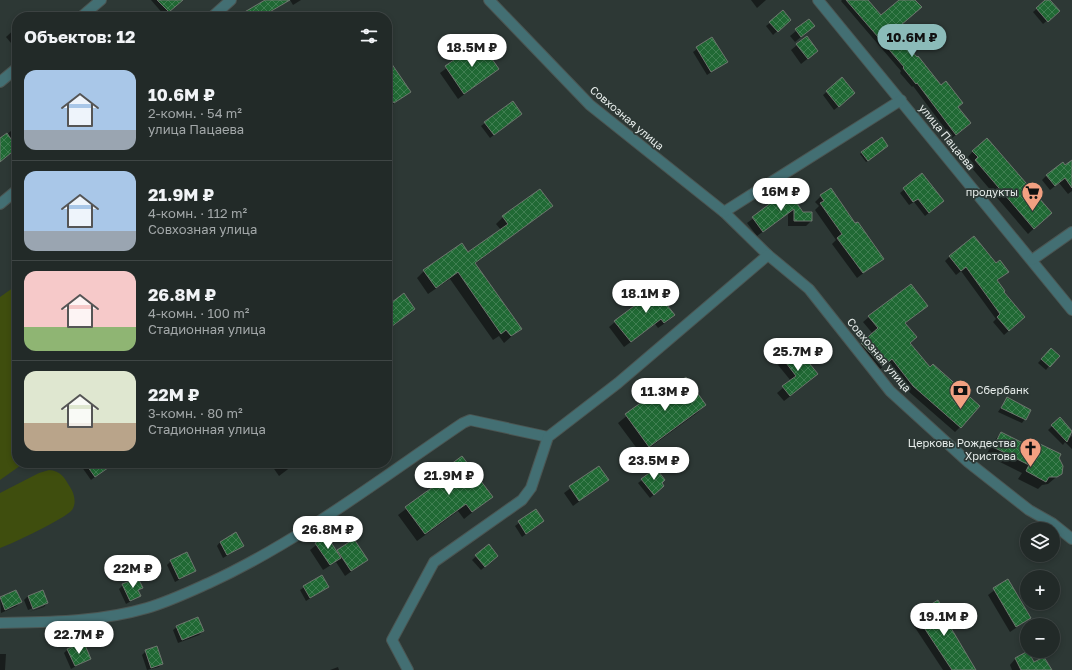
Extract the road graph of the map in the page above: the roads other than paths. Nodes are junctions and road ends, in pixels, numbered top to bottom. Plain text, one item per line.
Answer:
1 (101, 0) edge
2 (231, 0) edge
3 (489, 0) edge
4 (818, 0) edge
5 (87, 12) edge
6 (218, 12) edge
7 (12, 72) edge
8 (0, 82) edge
9 (901, 100) junction
10 (12, 194) edge
11 (0, 204) edge
12 (724, 212) junction
13 (1072, 232) edge
14 (768, 255) junction
15 (1032, 260) junction
16 (1072, 310) edge
17 (548, 437) junction
18 (1072, 539) edge
19 (0, 623) edge
20 (408, 670) edge

1 - 5 street
2 - 6 street
3 - 12 street, Совхозная улица
4 - 9 street, улица Пацаева
7 - 8 street
9 - 12 street
9 - 15 street, улица Пацаева
10 - 11 street
12 - 14 street, Совхозная улица
13 - 15 street
14 - 17 street
14 - 18 street, Совхозная улица
15 - 16 street, улица Пацаева
17 - 19 street
17 - 20 street

